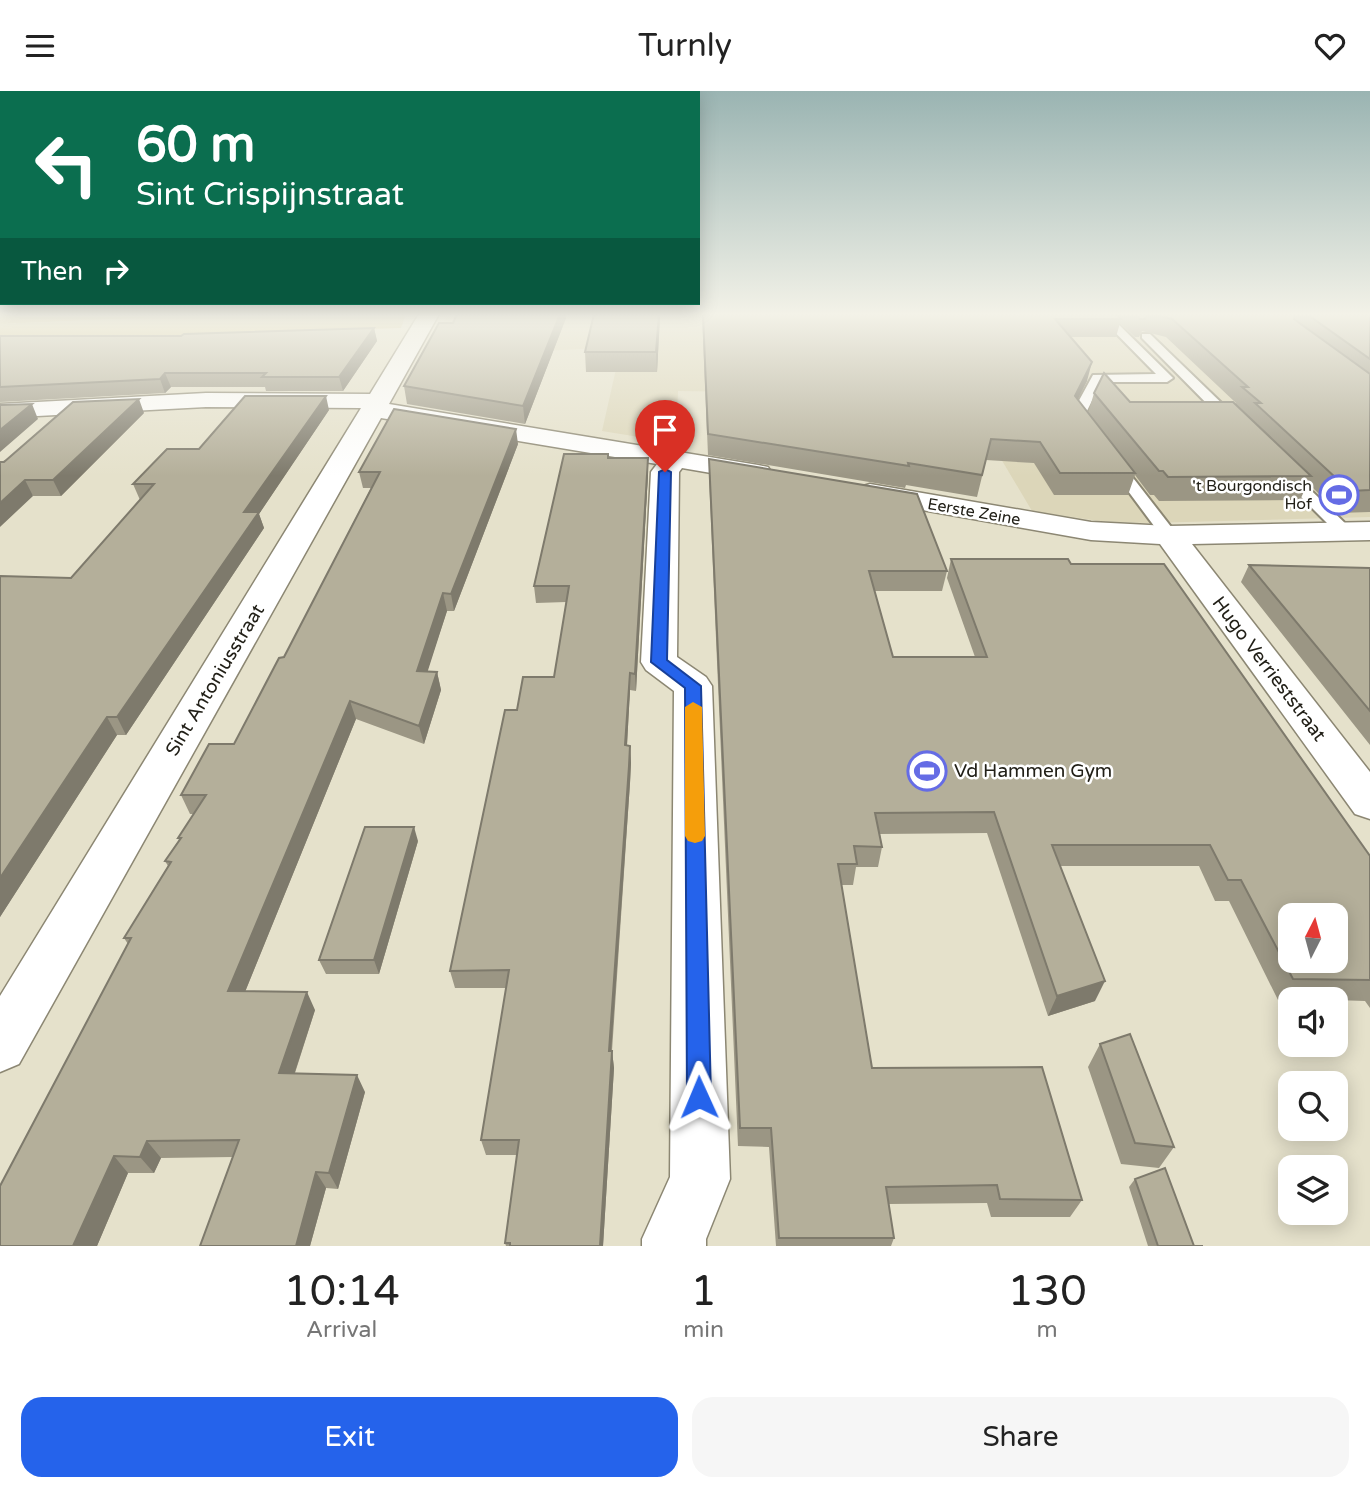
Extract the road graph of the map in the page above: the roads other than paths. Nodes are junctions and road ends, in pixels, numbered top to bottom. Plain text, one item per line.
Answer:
1 (398, 368) edge
2 (1157, 368) edge
3 (1178, 368) edge
4 (376, 405) junction
5 (70, 408) junction
6 (0, 411) edge
7 (1238, 427) edge
8 (40, 434) edge
9 (675, 459) junction
10 (1277, 465) edge
11 (779, 477) edge
12 (845, 488) edge
13 (1357, 531) edge
14 (1169, 535) junction
15 (1370, 803) edge
16 (0, 1046) edge
17 (674, 1246) edge

1 - 4 street, Sint Antoniusstraat
2 - 14 lane
3 - 7 lane
4 - 5 street
4 - 9 street
4 - 16 street, Sint Antoniusstraat
5 - 6 street
5 - 8 street
9 - 11 street
9 - 17 street
10 - 13 lane
12 - 14 street, Eerste Zeine
13 - 14 street, Eerste Zeine
14 - 15 street, Hugo Verrieststraat

